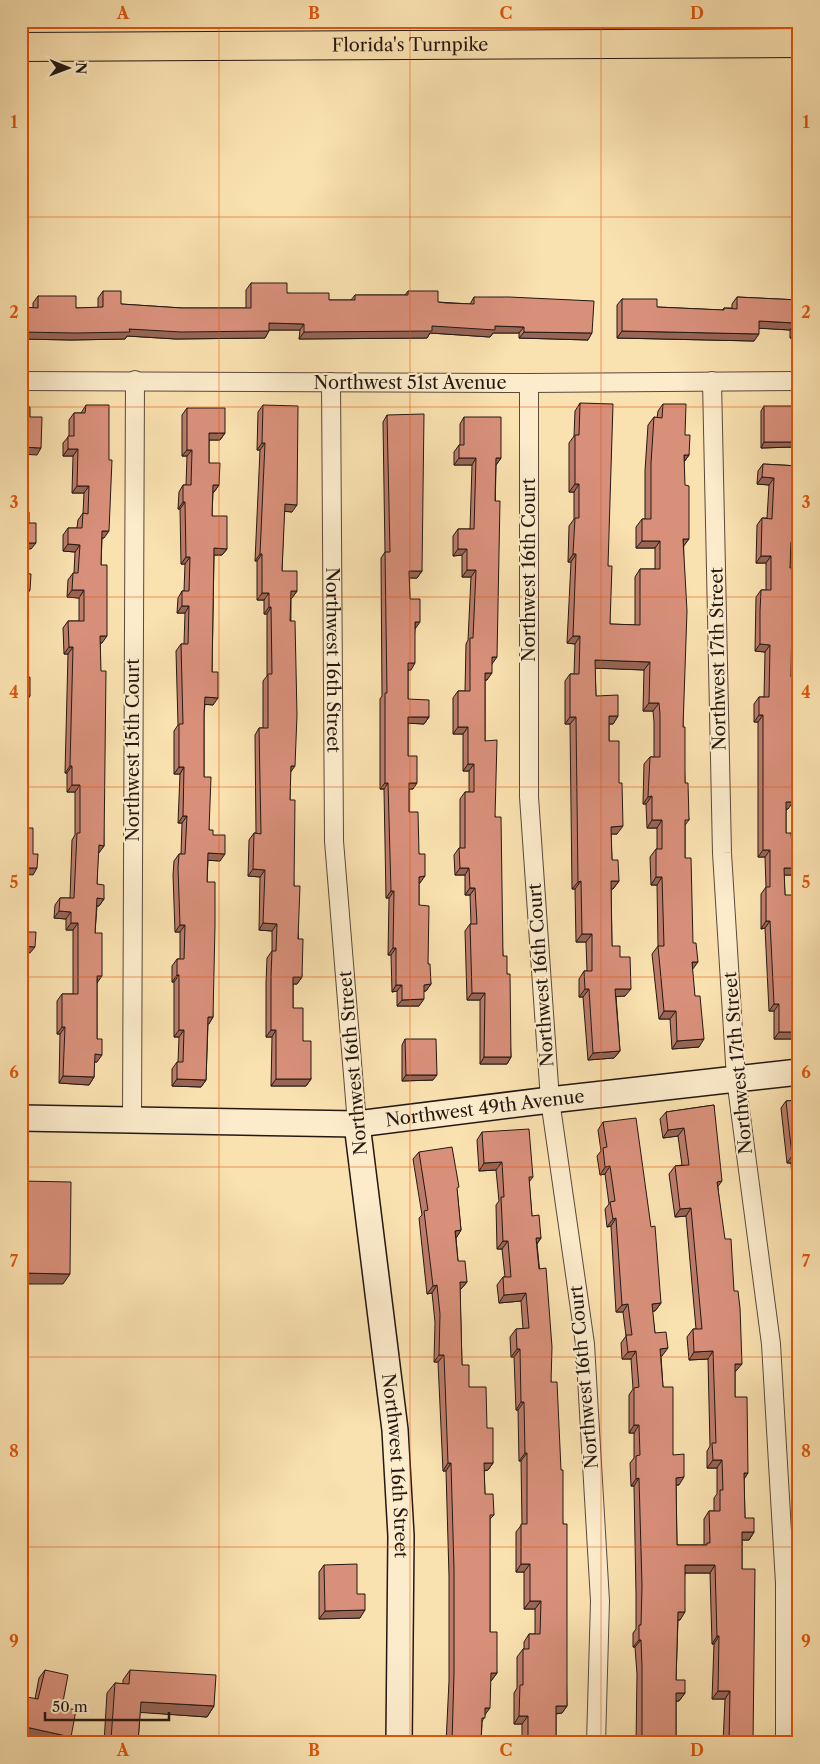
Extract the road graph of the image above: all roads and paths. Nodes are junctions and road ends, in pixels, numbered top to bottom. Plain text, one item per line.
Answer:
1 (799, 43) edge
2 (21, 47) edge
3 (135, 380) junction
4 (21, 381) edge
5 (799, 381) edge
6 (331, 382) junction
7 (712, 382) junction
8 (529, 383) junction
9 (799, 1072) edge
10 (736, 1079) junction
11 (550, 1100) junction
12 (21, 1118) edge
13 (132, 1119) junction
14 (357, 1124) junction
15 (399, 1743) edge
16 (596, 1743) edge
17 (785, 1743) edge

1 - 2 highway, Florida's Turnpike
3 - 4 street, Northwest 51st Avenue
3 - 6 street, Northwest 51st Avenue
3 - 13 street, Northwest 15th Court
5 - 7 street, Northwest 51st Avenue
6 - 8 street, Northwest 51st Avenue
6 - 14 street, Northwest 16th Street
7 - 8 street, Northwest 51st Avenue
7 - 10 street, Northwest 17th Street
8 - 11 street, Northwest 16th Court
9 - 10 street, Northwest 49th Avenue
10 - 11 street, Northwest 49th Avenue
10 - 17 street, Northwest 17th Street
11 - 14 street, Northwest 49th Avenue
11 - 16 street, Northwest 16th Court
12 - 13 street, Northwest 49th Avenue
13 - 14 street, Northwest 49th Avenue
14 - 15 street, Northwest 16th Street

